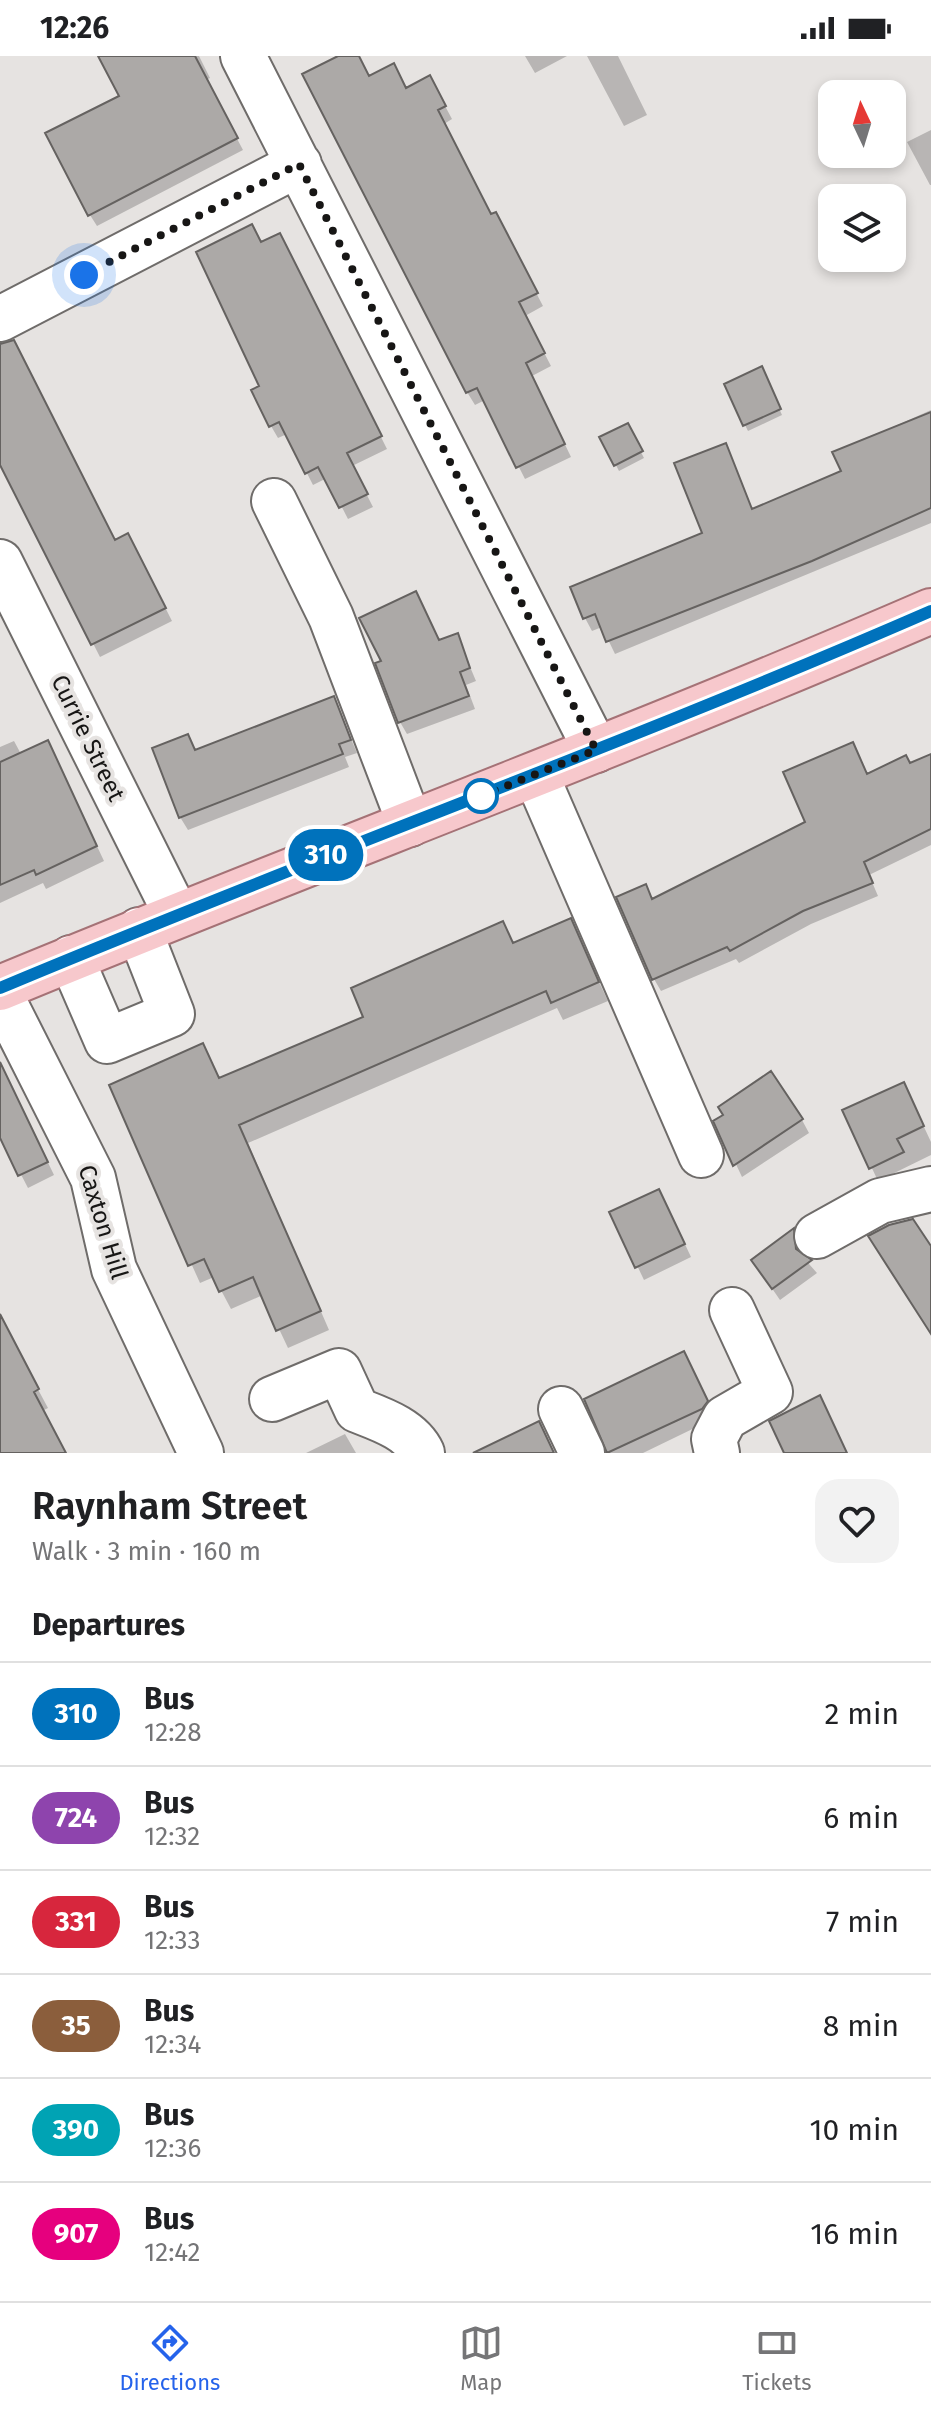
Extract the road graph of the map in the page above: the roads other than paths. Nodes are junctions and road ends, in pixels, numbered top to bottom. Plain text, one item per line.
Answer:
1 (248, 58) edge
2 (299, 164) junction
3 (0, 319) edge
4 (274, 501) dead end
5 (0, 562) edge
6 (931, 611) edge
7 (596, 750) junction
8 (536, 775) junction
9 (410, 824) junction
10 (158, 922) junction
11 (71, 958) junction
12 (0, 991) edge
13 (701, 1155) dead end
14 (931, 1189) edge
15 (817, 1236) dead end
16 (732, 1310) dead end
17 (272, 1399) dead end
18 (561, 1409) dead end
19 (201, 1453) edge
20 (422, 1453) edge
21 (582, 1453) edge
22 (717, 1453) edge

1 - 2 street
2 - 3 street
2 - 7 street
4 - 9 street
5 - 10 street, Currie Street
6 - 7 main road
7 - 8 main road
8 - 9 main road
8 - 13 street
9 - 10 main road
10 - 11 main road
10 - 11 street, Currie Street
11 - 12 main road
12 - 19 street, Caxton Hill
14 - 15 street
16 - 22 street
17 - 20 street
18 - 21 street

